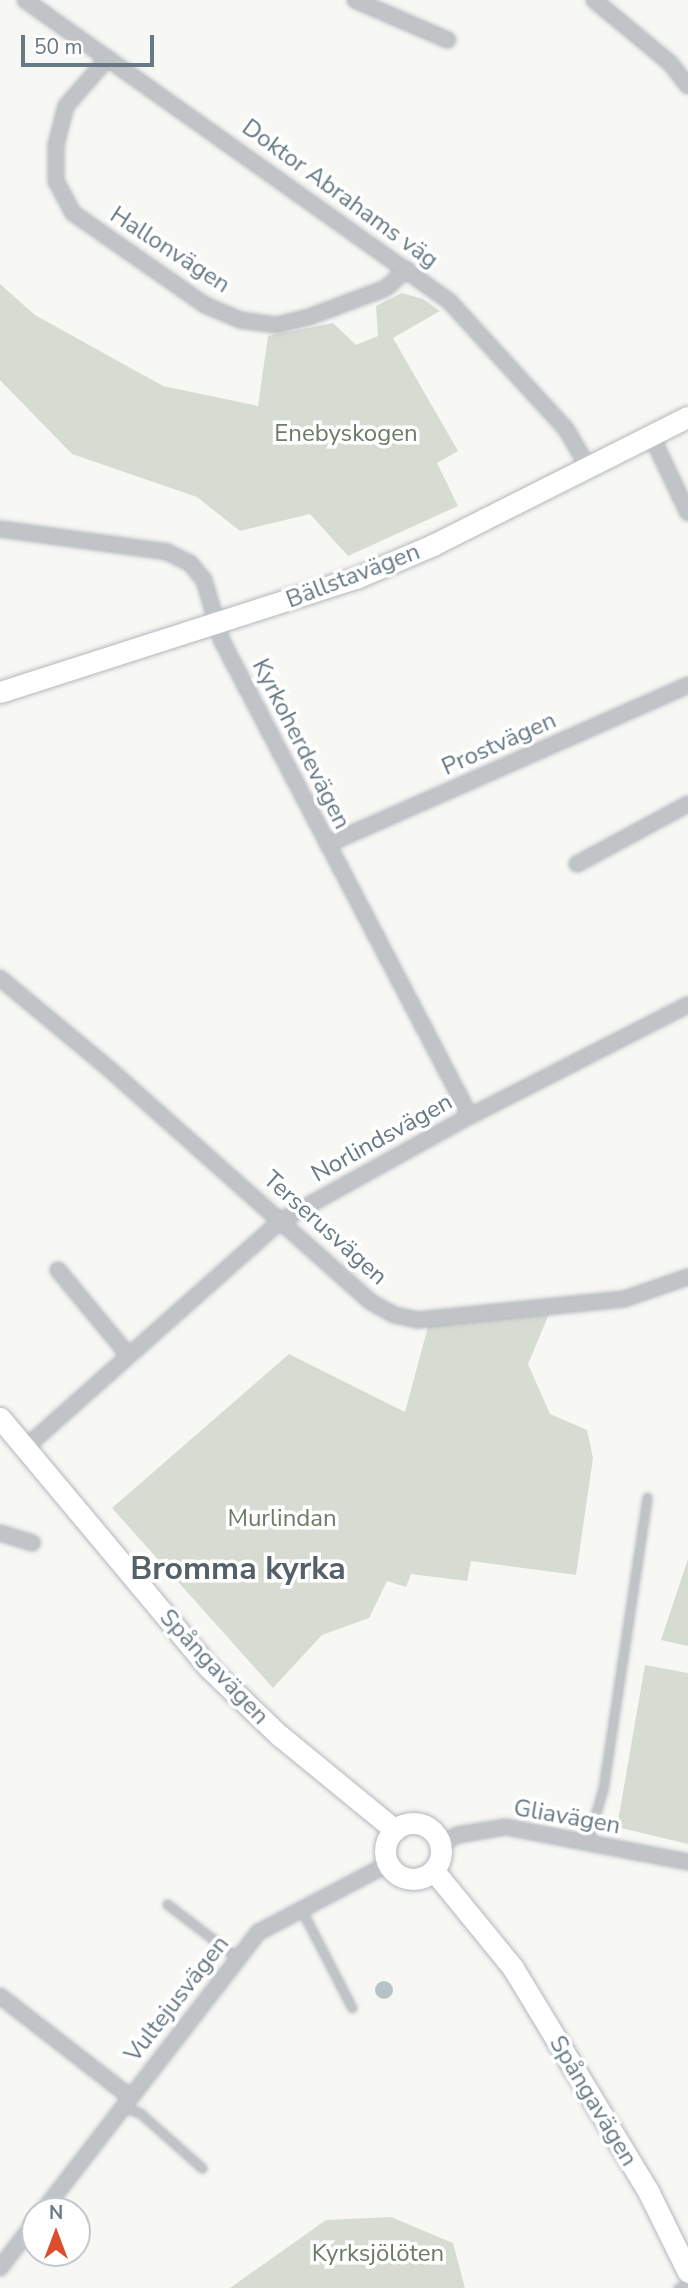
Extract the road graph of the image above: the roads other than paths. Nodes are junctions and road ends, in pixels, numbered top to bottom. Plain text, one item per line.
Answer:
1 (25, 0) edge
2 (355, 0) edge
3 (594, 0) edge
4 (449, 40) dead end
5 (108, 58) junction
6 (688, 86) edge
7 (407, 269) junction
8 (688, 417) edge
9 (652, 435) junction
10 (588, 467) junction
11 (688, 513) edge
12 (2, 525) edge
13 (216, 624) junction
14 (688, 685) edge
15 (0, 692) edge
16 (688, 804) edge
17 (328, 844) junction
18 (577, 863) dead end
19 (0, 978) edge
20 (688, 1004) edge
21 (470, 1116) junction
22 (282, 1220) junction
23 (58, 1270) dead end
24 (688, 1277) edge
25 (128, 1355) junction
26 (0, 1418) edge
27 (25, 1448) junction
28 (647, 1497) dead end
29 (0, 1533) edge
30 (33, 1543) dead end
31 (396, 1830) junction
32 (587, 1843) junction
33 (441, 1844) junction
34 (688, 1862) edge
35 (388, 1864) junction
36 (434, 1871) junction
37 (167, 1904) dead end
38 (301, 1909) junction
39 (236, 1957) junction
40 (0, 1996) edge
41 (352, 2008) dead end
42 (127, 2102) junction
43 (202, 2168) dead end
44 (55, 2197) edge
45 (21, 2240) edge
46 (0, 2268) edge
47 (688, 2272) edge
48 (688, 2284) edge
49 (678, 2288) edge

1 - 5 street, Doktor Abrahams väg
2 - 4 street
3 - 6 street
5 - 7 street, Doktor Abrahams väg
5 - 7 street, Hallonvägen
7 - 10 street, Doktor Abrahams väg
8 - 9 street, Bällstavägen
9 - 10 street, Bällstavägen
9 - 11 street
10 - 13 street, Bällstavägen
12 - 13 street, Kyrkoherdevägen
13 - 15 street, Bällstavägen
13 - 17 street, Kyrkoherdevägen
14 - 17 street, Prostvägen
16 - 18 street
17 - 21 street, Kyrkoherdevägen
19 - 22 street, Terserusvägen
20 - 21 street, Norlindsvägen
21 - 22 street, Norlindsvägen
22 - 24 street, Terserusvägen
22 - 25 street, Norlindsvägen
23 - 25 street
25 - 27 street, Norlindsvägen
26 - 27 street, Spångavägen
27 - 31 street, Spångavägen
28 - 32 lane
29 - 30 street
31 - 33 street
31 - 35 street
32 - 33 street, Gliavägen
32 - 34 street, Gliavägen
33 - 36 street
35 - 36 street
35 - 38 street, Vultejusvägen
36 - 47 street, Spångavägen
37 - 39 lane
38 - 39 street, Vultejusvägen
38 - 41 lane
39 - 42 street, Vultejusvägen
40 - 42 street
42 - 43 lane
42 - 44 street, Vultejusvägen
45 - 46 street
48 - 49 lane

